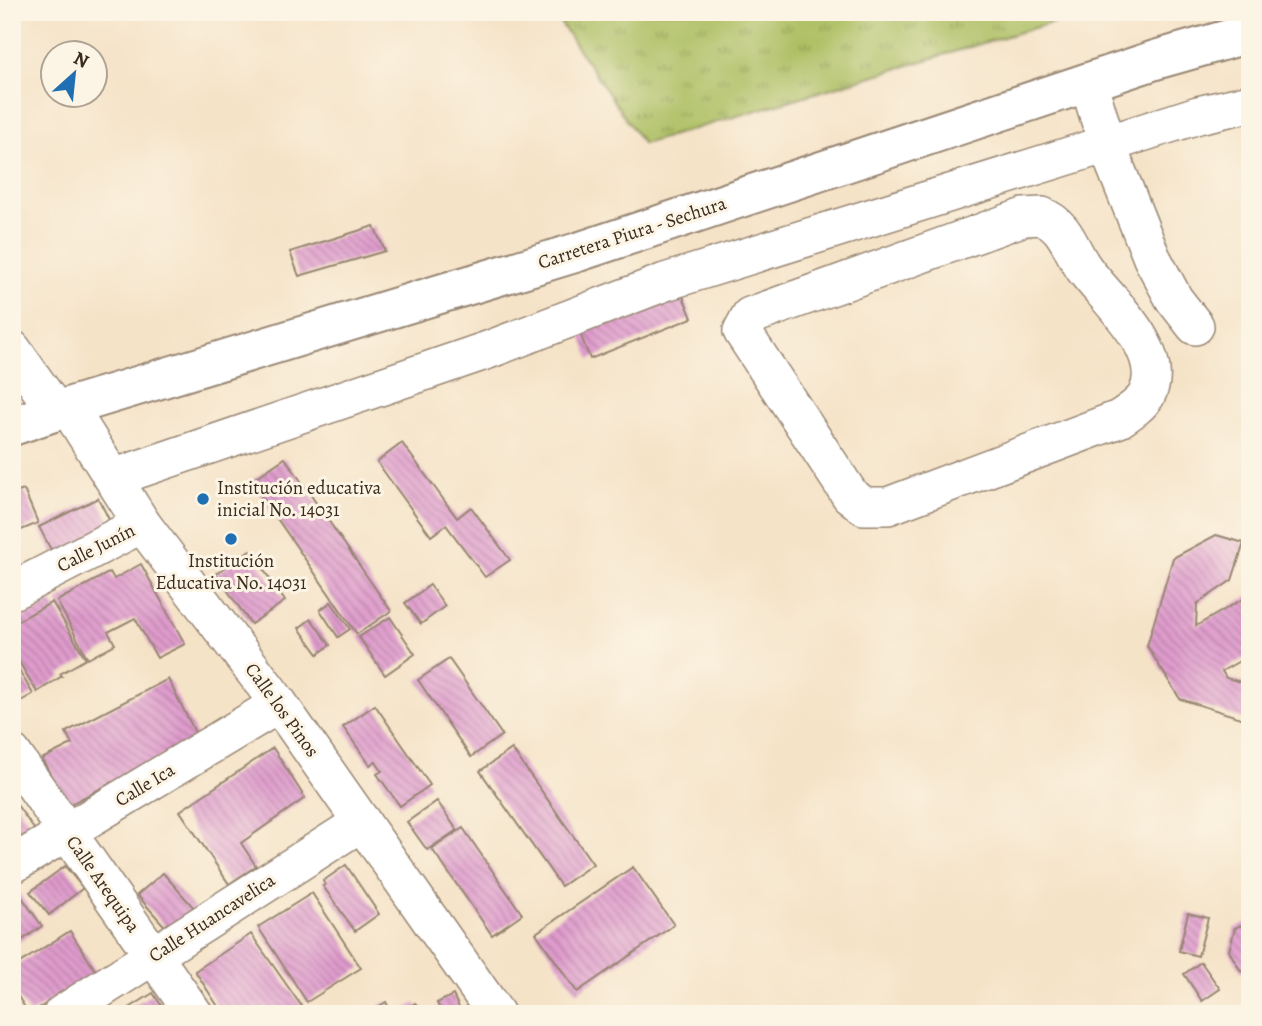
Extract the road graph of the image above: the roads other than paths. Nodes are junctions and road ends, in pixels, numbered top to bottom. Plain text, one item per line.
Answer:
1 (1250, 33) edge
2 (1088, 82) junction
3 (1250, 103) edge
4 (1107, 144) junction
5 (1146, 348) junction
6 (12, 349) edge
7 (62, 409) junction
8 (12, 426) edge
9 (113, 478) junction
10 (142, 524) junction
11 (12, 591) edge
12 (279, 704) junction
13 (12, 754) edge
14 (362, 822) junction
15 (67, 832) junction
16 (12, 865) edge
17 (153, 956) junction
18 (62, 1014) edge
19 (194, 1014) edge
20 (496, 1014) edge

1 - 2 main road, Carretera Piura - Sechura
2 - 4 street
2 - 7 main road, Carretera Piura - Sechura
3 - 4 street
4 - 5 street
4 - 9 street
5 - 5 street
6 - 7 street, Calle los Pinos
7 - 8 main road, Carretera Piura - Sechura
7 - 9 street, Calle los Pinos
9 - 10 street, Calle los Pinos
10 - 11 street, Calle Junín
10 - 12 street, Calle los Pinos
12 - 14 street, Calle los Pinos
12 - 15 street, Calle Ica
13 - 15 street, Calle Arequipa
14 - 17 street, Calle Huancavelica
14 - 20 street, Calle los Pinos
15 - 16 street, Calle Ica
15 - 17 street, Calle Arequipa
17 - 18 street, Calle Huancavelica
17 - 19 street, Calle Arequipa

